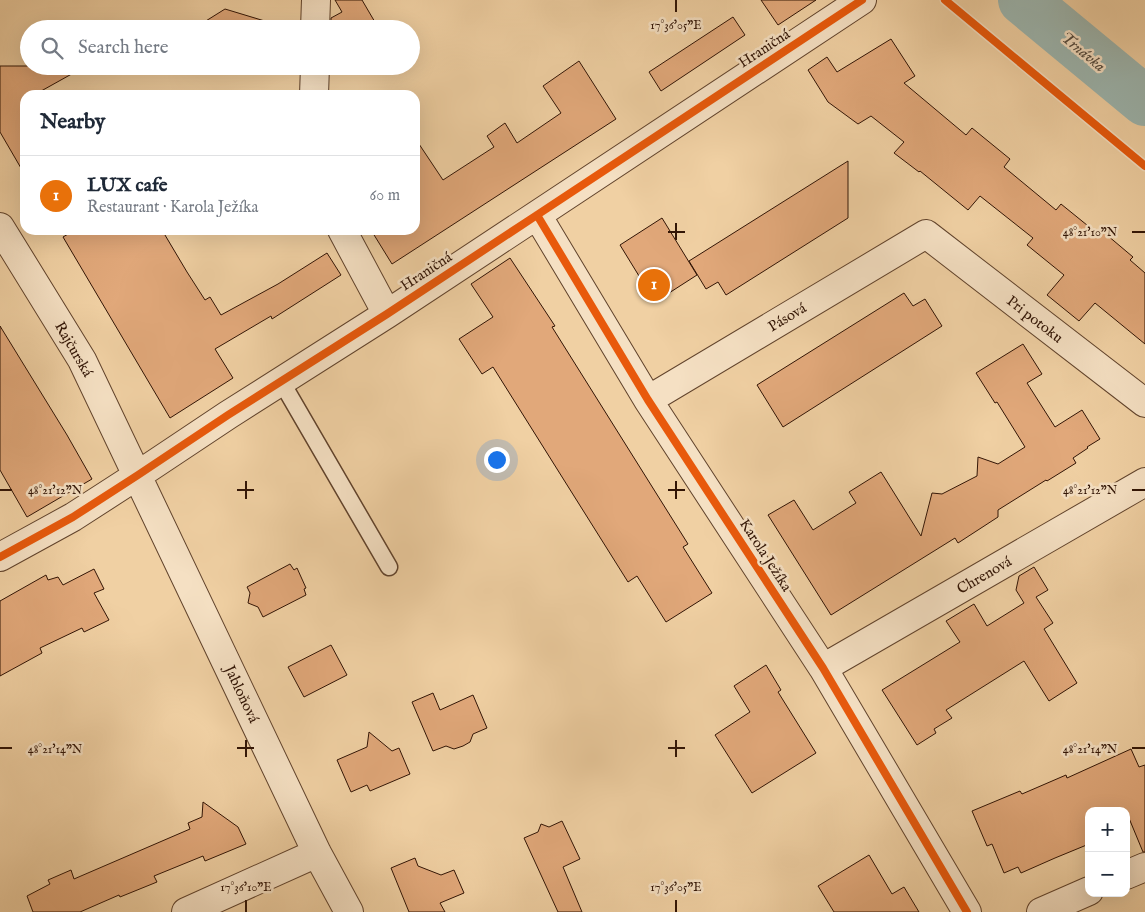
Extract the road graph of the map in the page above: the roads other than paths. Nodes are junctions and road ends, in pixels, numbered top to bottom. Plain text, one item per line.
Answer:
1 (316, 0) edge
2 (862, 0) edge
3 (315, 20) edge
4 (315, 75) edge
5 (314, 90) edge
6 (537, 215) junction
7 (0, 227) edge
8 (926, 234) joint
9 (345, 235) edge
10 (387, 314) junction
11 (281, 381) junction
12 (648, 400) junction
13 (1145, 403) edge
14 (138, 475) junction
15 (1145, 482) edge
16 (0, 557) edge
17 (389, 567) dead end
18 (823, 668) junction
19 (318, 853) junction
20 (1145, 867) edge
21 (1130, 873) edge
22 (1085, 893) edge
23 (186, 912) edge
24 (349, 912) edge
25 (966, 912) edge
26 (1041, 912) edge

1 - 3 street
2 - 6 street, Hraničná
4 - 5 street
6 - 10 street, Hraničná
6 - 12 street, Karola Ježíka
7 - 14 street, Rajčurská
8 - 12 street, Pásová
8 - 13 street, Pri potoku
9 - 10 street
10 - 11 street, Hraničná
11 - 14 street, Hraničná
11 - 17 lane
12 - 18 street, Karola Ježíka
14 - 16 street, Hraničná
14 - 19 street, Jabloňová
15 - 18 street, Chrenová
18 - 25 street, Karola Ježíka
19 - 23 street
19 - 24 street, Jabloňová
20 - 21 street
22 - 26 street

